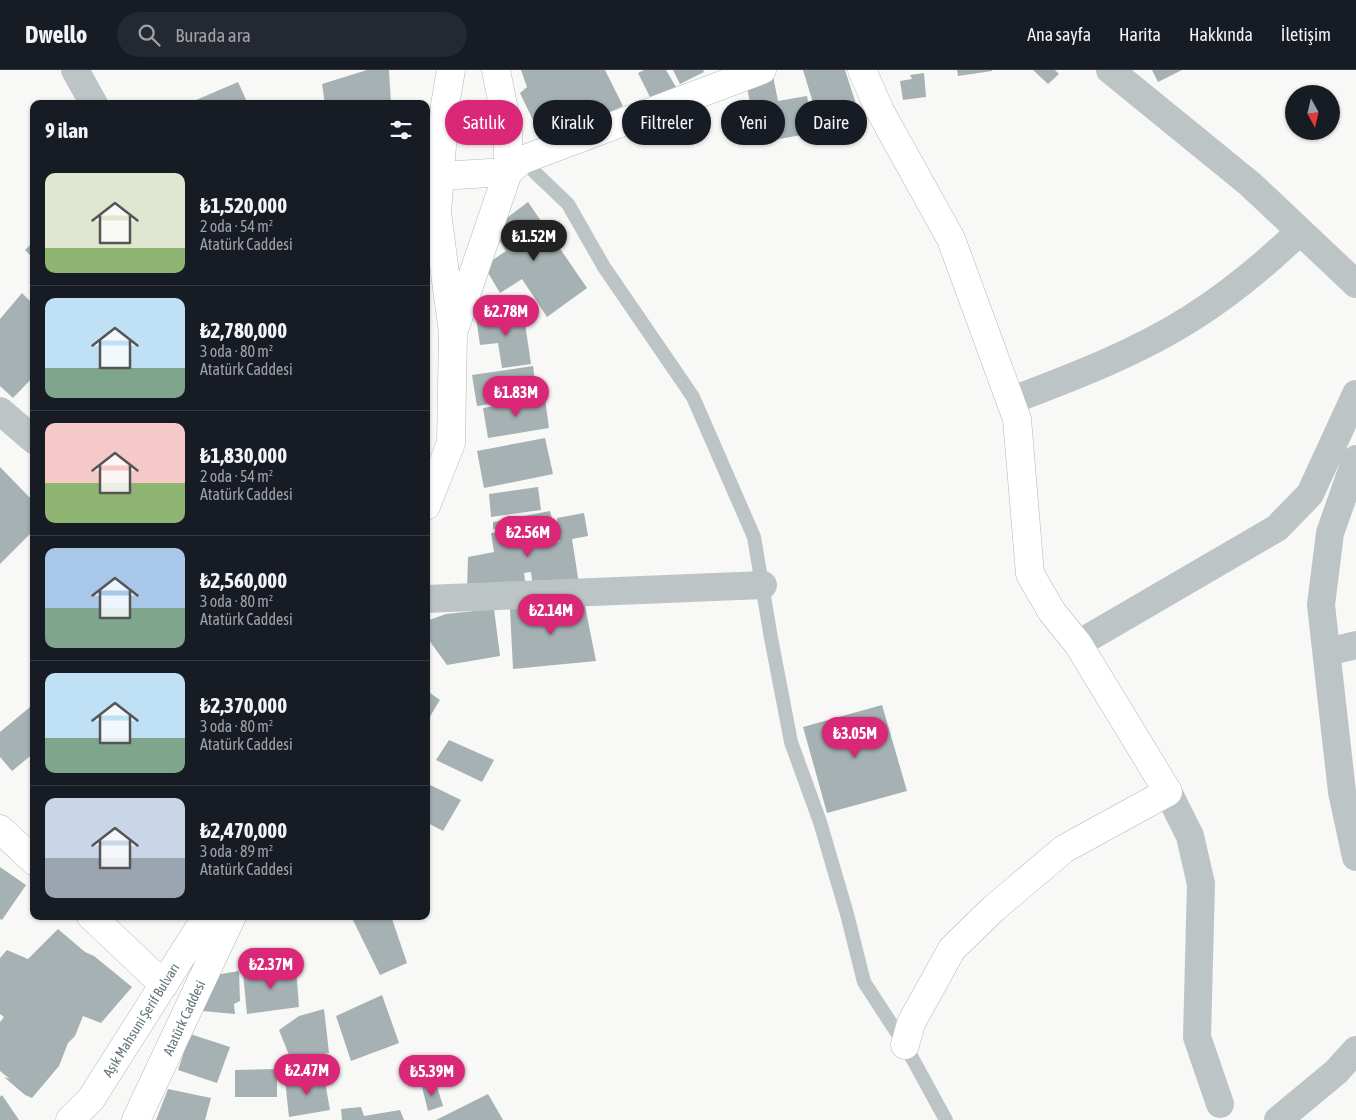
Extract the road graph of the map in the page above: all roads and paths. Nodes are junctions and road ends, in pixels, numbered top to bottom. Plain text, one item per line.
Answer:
1 (75, 70) edge
2 (451, 70) edge
3 (496, 70) edge
4 (762, 70) edge
5 (862, 70) edge
6 (1110, 70) edge
7 (92, 100) edge
8 (515, 166) junction
9 (439, 176) junction
10 (1300, 232) junction
11 (1356, 284) edge
12 (453, 333) junction
13 (1356, 394) edge
14 (1010, 401) junction
15 (0, 411) edge
16 (30, 437) edge
17 (1356, 459) edge
18 (1351, 493) edge
19 (430, 496) edge
20 (762, 585) junction
21 (430, 599) edge
22 (1078, 644) junction
23 (1356, 645) edge
24 (1327, 652) junction
25 (1168, 792) junction
26 (0, 829) edge
27 (1356, 857) edge
28 (30, 858) edge
29 (95, 920) edge
30 (205, 920) edge
31 (230, 920) edge
32 (164, 985) junction
33 (905, 1046) junction
34 (1356, 1050) edge
35 (1220, 1104) dead end
36 (70, 1120) edge
37 (136, 1120) edge
38 (946, 1120) edge
39 (1278, 1120) edge

1 - 7 street
2 - 9 street
3 - 8 street
4 - 8 street
5 - 14 street
6 - 10 street
8 - 9 street
8 - 12 street
8 - 20 lane
9 - 12 street
10 - 11 street
10 - 14 street
12 - 19 street
13 - 22 street
14 - 22 street
15 - 16 street
17 - 18 street
18 - 24 street
20 - 21 street
20 - 33 lane
22 - 25 street
23 - 24 street
24 - 27 street
25 - 33 street
25 - 35 street
26 - 28 street
29 - 32 street
30 - 32 street, Aşık Mahsuni Şerif Bulvarı
31 - 37 street, Atatürk Caddesi
32 - 36 street, Aşık Mahsuni Şerif Bulvarı
33 - 38 lane
34 - 39 street

